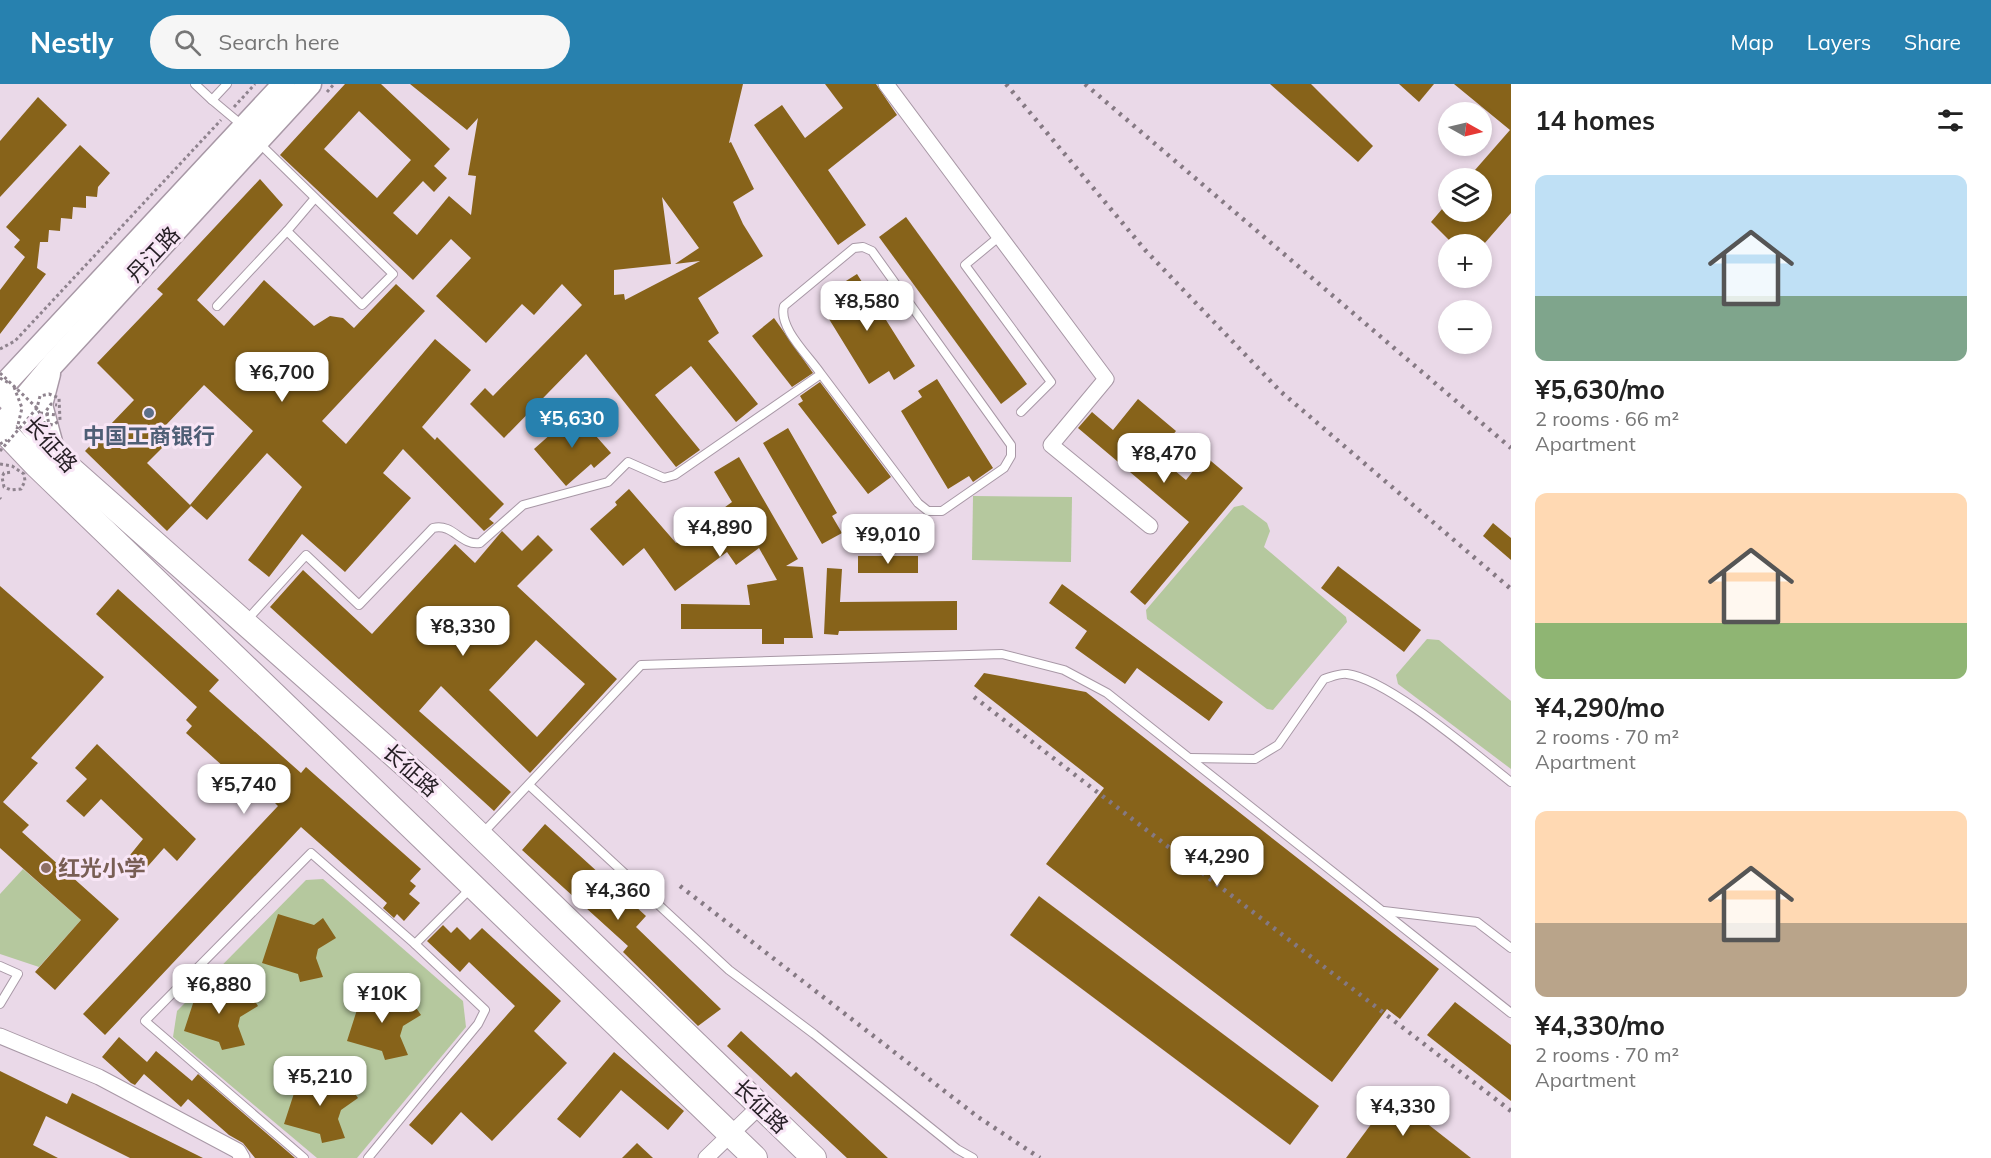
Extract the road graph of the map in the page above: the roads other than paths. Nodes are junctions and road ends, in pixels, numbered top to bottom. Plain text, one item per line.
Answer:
1 (195, 84) edge
2 (226, 84) edge
3 (284, 84) edge
4 (886, 84) edge
5 (318, 88) edge
6 (212, 100) junction
7 (243, 127) junction
8 (315, 198) junction
9 (287, 231) junction
10 (1000, 236) junction
11 (217, 306) dead end
12 (43, 358) junction
13 (821, 374) junction
14 (15, 394) edge
15 (1021, 412) dead end
16 (2, 436) edge
17 (50, 456) junction
18 (1150, 526) dead end
19 (245, 622) junction
20 (1190, 758) junction
21 (1511, 782) edge
22 (529, 785) junction
23 (481, 836) junction
24 (473, 886) junction
25 (1383, 911) junction
26 (415, 944) junction
27 (1511, 948) edge
28 (0, 966) edge
29 (0, 1004) edge
30 (1511, 1013) edge
31 (0, 1036) edge
32 (760, 1106) junction
33 (729, 1134) junction
34 (242, 1158) edge
35 (304, 1158) edge
36 (368, 1158) edge
37 (706, 1158) edge
38 (754, 1158) edge
39 (814, 1158) edge
40 (973, 1158) edge

1 - 6 lane
2 - 6 lane
3 - 7 main road, 丹江路
4 - 10 street
5 - 7 main road, 丹江路
6 - 7 lane
7 - 8 lane
7 - 12 main road, 丹江路
8 - 9 lane
8 - 9 lane
9 - 11 lane
10 - 15 lane
10 - 18 street
12 - 14 main road, 丹江路
12 - 14 main road
12 - 17 main road
13 - 13 lane
13 - 19 lane
14 - 16 main road, 丹江路
14 - 17 main road, 长征路
16 - 17 main road, 长征路
17 - 19 main road, 长征路
17 - 24 main road, 长征路
19 - 23 main road, 长征路
20 - 21 lane
20 - 22 lane
20 - 25 lane
22 - 23 lane
22 - 40 lane
23 - 32 main road, 长征路
24 - 26 lane
24 - 33 main road, 长征路
25 - 27 lane
25 - 30 lane
26 - 35 lane
26 - 36 lane
28 - 29 lane
31 - 34 street
32 - 33 street
32 - 39 main road, 长征路
33 - 37 street
33 - 38 main road, 长征路

